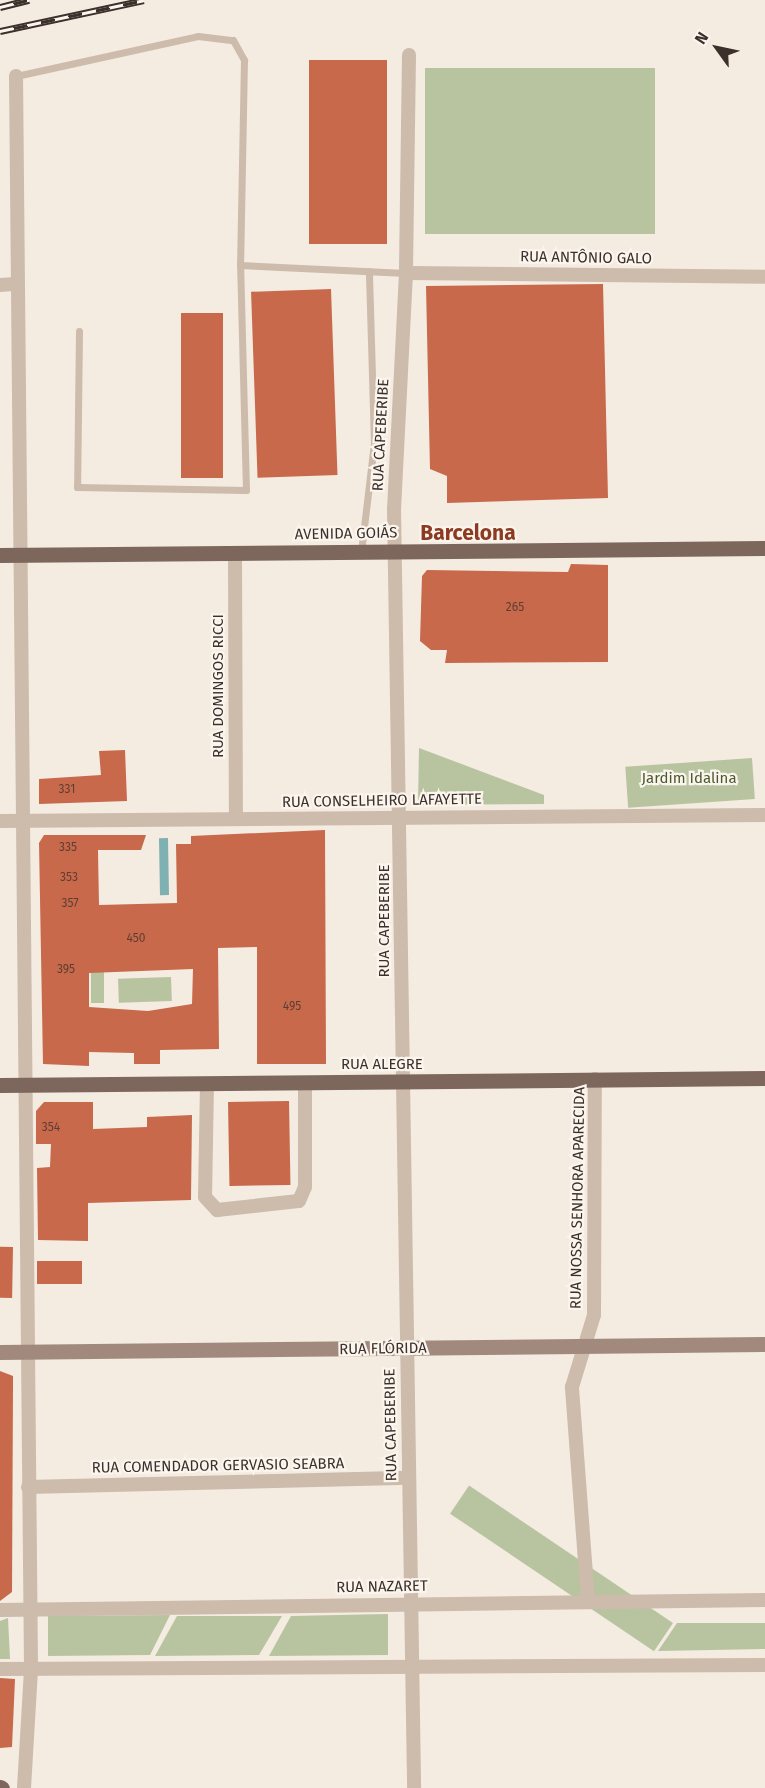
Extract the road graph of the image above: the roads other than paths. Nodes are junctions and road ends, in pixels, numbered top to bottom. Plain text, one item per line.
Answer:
1 (409, 55) dead end
2 (16, 76) joint
3 (240, 265) junction
4 (369, 271) junction
5 (406, 273) junction
6 (765, 277) edge
7 (16, 284) junction
8 (0, 285) edge
9 (79, 331) dead end
10 (765, 548) edge
11 (394, 551) junction
12 (361, 552) junction
13 (235, 553) junction
14 (0, 555) edge
15 (21, 555) junction
16 (765, 815) edge
17 (400, 816) junction
18 (236, 819) junction
19 (0, 821) edge
20 (19, 821) junction
21 (765, 1077) edge
22 (595, 1079) junction
23 (305, 1083) junction
24 (26, 1084) junction
25 (207, 1084) junction
26 (402, 1084) junction
27 (0, 1085) edge
28 (765, 1344) edge
29 (584, 1345) junction
30 (407, 1349) junction
31 (26, 1351) junction
32 (0, 1352) edge
33 (408, 1478) junction
34 (28, 1487) junction
35 (765, 1600) edge
36 (588, 1601) junction
37 (411, 1603) junction
38 (0, 1610) edge
39 (28, 1610) junction
40 (765, 1665) edge
41 (411, 1666) junction
42 (0, 1669) edge
43 (31, 1670) junction
44 (24, 1788) edge
45 (414, 1788) edge

1 - 5 street, RUA CAPEBERIBE
2 - 3 lane
2 - 7 street
3 - 4 lane
3 - 9 lane
4 - 5 lane
4 - 12 lane
5 - 6 street, RUA ANTÔNIO GALO
5 - 11 street, RUA CAPEBERIBE
7 - 8 street
7 - 15 street
10 - 11 main road, AVENIDA GOIÁS
11 - 12 main road, AVENIDA GOIÁS
11 - 17 street, RUA CAPEBERIBE
12 - 13 main road, AVENIDA GOIÁS
13 - 15 main road, AVENIDA GOIÁS
13 - 18 street, RUA DOMINGOS RICCI
14 - 15 main road, AVENIDA GOIÁS
15 - 20 street
16 - 17 street, RUA CONSELHEIRO LAFAYETTE
17 - 18 street, RUA CONSELHEIRO LAFAYETTE
17 - 26 street, RUA CAPEBERIBE
18 - 20 street, RUA CONSELHEIRO LAFAYETTE
19 - 20 street, RUA CONSELHEIRO LAFAYETTE
20 - 24 street
21 - 22 main road, RUA ALEGRE
22 - 26 main road, RUA ALEGRE
22 - 29 street, RUA NOSSA SENHORA APARECIDA
23 - 25 main road, RUA ALEGRE
23 - 25 street
23 - 26 main road, RUA ALEGRE
24 - 25 main road, RUA ALEGRE
24 - 27 main road, RUA ALEGRE
24 - 31 street
26 - 30 street, RUA CAPEBERIBE
28 - 29 street, RUA FLÓRIDA
29 - 30 street, RUA FLÓRIDA
29 - 36 street, RUA NOSSA SENHORA APARECIDA
30 - 31 street, RUA FLÓRIDA
30 - 33 street, RUA CAPEBERIBE
31 - 32 street, RUA FLÓRIDA
31 - 34 street
33 - 34 street, RUA COMENDADOR GERVASIO SEABRA
33 - 37 street, RUA CAPEBERIBE
34 - 39 street
35 - 36 street, RUA NAZARET
36 - 37 street, RUA NAZARET
37 - 39 street, RUA NAZARET
37 - 41 street, RUA CAPEBERIBE
38 - 39 street, RUA NAZARET
39 - 43 street
40 - 41 street
41 - 43 street
41 - 45 street, RUA CAPEBERIBE
42 - 43 street
43 - 44 street

